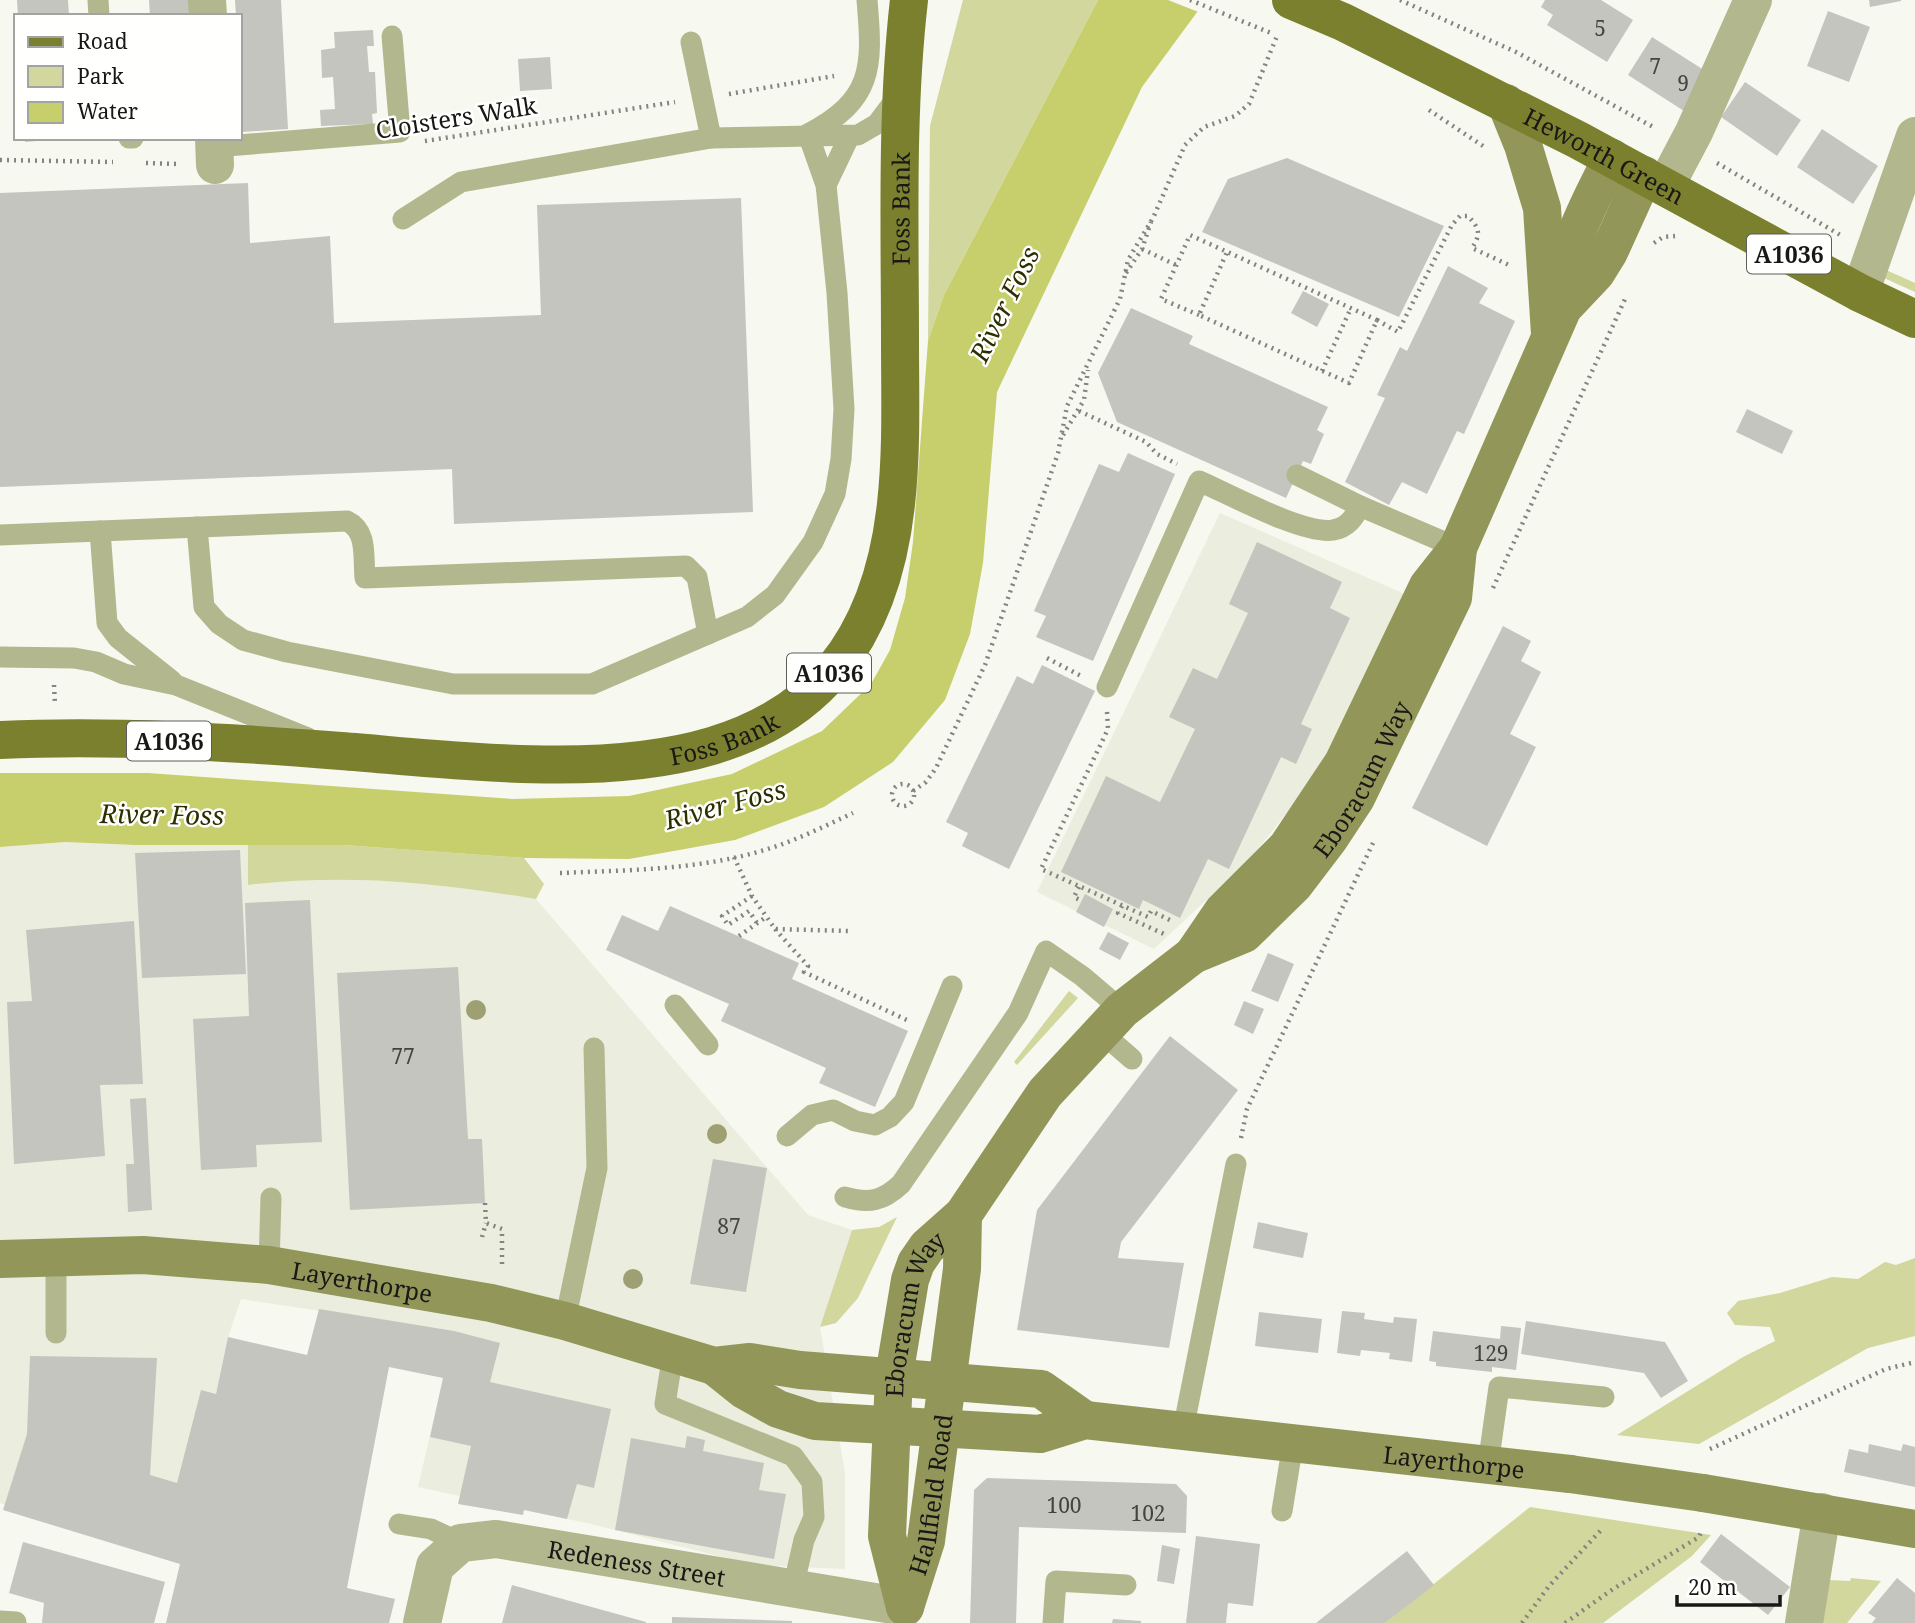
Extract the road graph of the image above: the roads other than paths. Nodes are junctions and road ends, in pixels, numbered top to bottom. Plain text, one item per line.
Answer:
1 (867, 0) edge
2 (909, 0) edge
3 (1292, 0) edge
4 (1753, 0) edge
5 (392, 36) dead end
6 (691, 43) dead end
7 (904, 88) junction
8 (1506, 103) junction
9 (808, 134) junction
10 (1915, 136) edge
11 (849, 137) junction
12 (711, 138) junction
13 (214, 150) edge
14 (1640, 173) junction
15 (825, 186) junction
16 (403, 219) dead end
17 (1860, 293) junction
18 (1554, 308) junction
19 (1915, 319) edge
20 (1297, 475) dead end
21 (1360, 506) junction
22 (197, 527) junction
23 (100, 531) junction
24 (0, 535) edge
25 (1458, 548) junction
26 (708, 635) junction
27 (0, 657) edge
28 (176, 685) junction
29 (1107, 687) road end
30 (0, 740) edge
31 (339, 751) junction
32 (952, 986) dead end
33 (675, 1005) dead end
34 (1112, 1021) junction
35 (708, 1045) dead end
36 (594, 1048) dead end
37 (1132, 1059) dead end
38 (787, 1136) dead end
39 (1236, 1164) road end
40 (845, 1197) dead end
41 (271, 1198) dead end
42 (963, 1216) junction
43 (56, 1258) junction
44 (0, 1259) edge
45 (269, 1265) junction
46 (565, 1321) junction
47 (56, 1333) dead end
48 (673, 1354) junction
49 (714, 1366) junction
50 (894, 1376) junction
51 (947, 1381) junction
52 (1604, 1396) dead end
53 (1085, 1420) junction
54 (892, 1426) junction
55 (941, 1430) junction
56 (1182, 1430) junction
57 (1293, 1443) junction
58 (1488, 1465) junction
59 (1282, 1511) dead end
60 (1822, 1512) junction
61 (399, 1524) dead end
62 (1915, 1528) edge
63 (461, 1544) junction
64 (1126, 1585) dead end
65 (793, 1588) junction
66 (904, 1615) edge
67 (0, 1621) edge
68 (16, 1622) edge
69 (422, 1623) edge
70 (1053, 1623) edge
71 (1804, 1623) edge

1 - 9 lane
2 - 7 main road, A1036
3 - 8 main road, Heworth Green / A1036
4 - 14 street
5 - 13 lane
6 - 12 lane
7 - 11 lane
7 - 31 main road, Foss Bank / A1036
8 - 14 main road, Heworth Green / A1036
8 - 18 street
9 - 11 lane
9 - 12 lane
9 - 15 lane
10 - 17 street
11 - 15 lane
12 - 16 lane
14 - 17 main road, Heworth Green / A1036
14 - 18 street, Eboracum Way
15 - 26 lane
17 - 19 main road, Heworth Green / A1036
18 - 25 street, Eboracum Way
20 - 21 lane
21 - 25 lane
21 - 29 lane
22 - 23 lane
22 - 26 lane
22 - 26 lane
23 - 24 lane
23 - 28 lane
25 - 34 street, Eboracum Way
27 - 28 lane
28 - 31 lane
30 - 31 main road, Foss Bank / A1036
32 - 38 lane
33 - 35 lane
34 - 37 lane
34 - 40 lane
34 - 42 street, Eboracum Way
36 - 46 lane
39 - 56 lane
41 - 45 lane
42 - 50 street, Eboracum Way
42 - 51 street, Eboracum Way
43 - 44 street, Layerthorpe
43 - 45 street, Layerthorpe
43 - 47 lane
45 - 46 street, Layerthorpe
46 - 48 street, Layerthorpe
48 - 49 street, Layerthorpe
48 - 65 lane
49 - 50 street, Layerthorpe
49 - 54 street, Layerthorpe
50 - 51 street, Layerthorpe
50 - 54 street, Eboracum Way
51 - 53 street, Layerthorpe
51 - 55 street, Hallfield Road
52 - 58 lane
53 - 55 street, Layerthorpe
53 - 56 street, Layerthorpe
54 - 55 street, Layerthorpe
54 - 66 street, Hallfield Road
55 - 66 street, Hallfield Road
56 - 57 street, Layerthorpe
57 - 58 street, Layerthorpe
57 - 59 lane
58 - 60 street, Layerthorpe, bridge
60 - 62 street, Layerthorpe
60 - 71 street
61 - 63 lane
63 - 65 street, Redeness Street
63 - 69 street
64 - 70 lane
65 - 66 street, Redeness Street
67 - 68 lane

